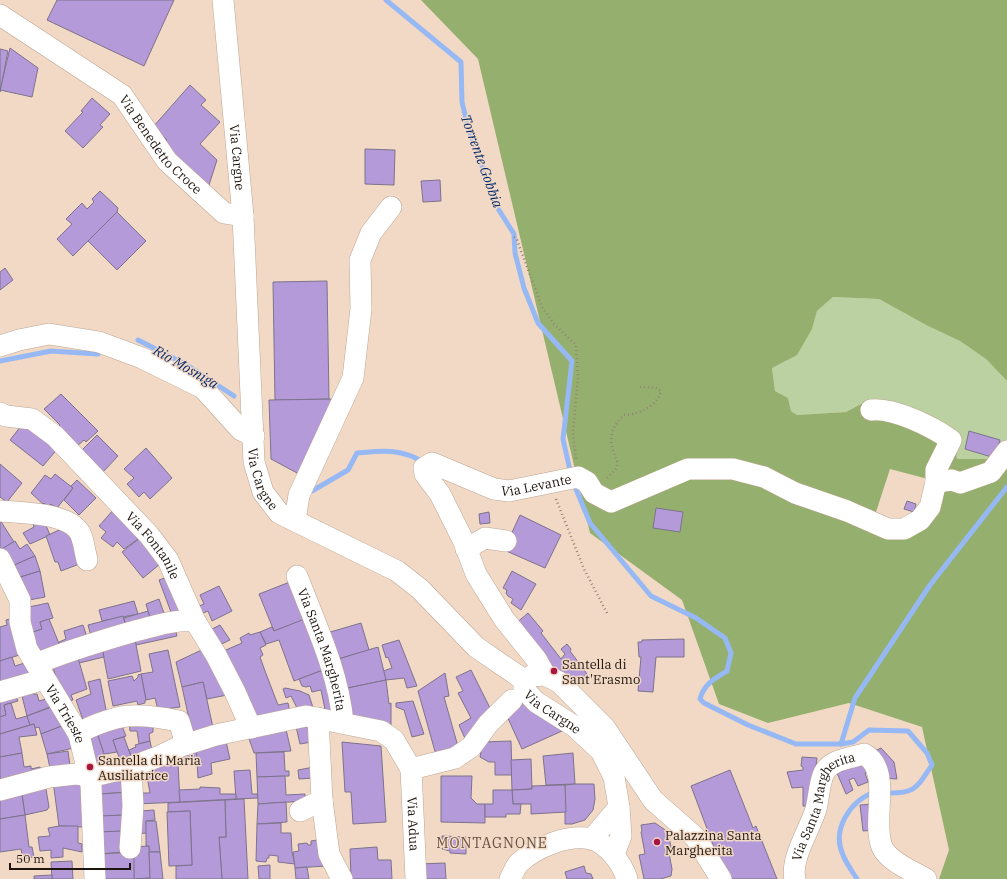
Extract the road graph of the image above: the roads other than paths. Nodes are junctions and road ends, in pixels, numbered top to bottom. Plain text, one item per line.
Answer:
1 (223, 0) edge
2 (0, 15) edge
3 (391, 207) dead end
4 (243, 216) junction
5 (0, 346) edge
6 (871, 410) dead end
7 (0, 413) edge
8 (254, 436) junction
9 (1007, 451) edge
10 (936, 482) junction
11 (0, 511) edge
12 (295, 521) junction
13 (506, 541) dead end
14 (466, 549) junction
15 (0, 559) edge
16 (87, 560) dead end
17 (297, 576) dead end
18 (195, 621) junction
19 (41, 671) junction
20 (546, 674) junction
21 (524, 680) junction
22 (0, 692) edge
23 (512, 700) dead end
24 (318, 718) junction
25 (343, 723) junction
26 (250, 728) junction
27 (78, 733) junction
28 (186, 744) junction
29 (132, 767) junction
30 (411, 769) junction
31 (88, 776) junction
32 (0, 790) edge
33 (322, 800) junction
34 (619, 807) junction
35 (300, 811) dead end
36 (592, 839) junction
37 (130, 848) dead end
38 (614, 854) junction
39 (95, 879) edge
40 (342, 879) edge
41 (416, 879) edge
42 (510, 879) edge
43 (626, 879) edge
44 (721, 879) edge
45 (795, 879) edge
46 (926, 879) edge

1 - 4 street, Via Cargne
2 - 4 street, Via Benedetto Croce
3 - 12 street
4 - 8 street, Via Cargne
5 - 8 street
6 - 10 street, Via Levante
7 - 18 street, Via Fontanile
8 - 12 street, Via Cargne
9 - 10 street
10 - 14 street, Via Levante
11 - 16 street
12 - 21 street, Via Cargne
13 - 14 street
14 - 20 street, Via Levante
15 - 19 street, Via Trieste
17 - 25 street, Via Santa Margherita
18 - 19 street
18 - 26 street, Via Fontanile
19 - 22 street
19 - 27 street, Via Trieste
20 - 21 street
20 - 44 street
21 - 34 street, Via Cargne
23 - 30 street
24 - 25 street, Via Santa Margherita
24 - 26 street, Via Santa Margherita
24 - 33 street
25 - 30 street, Via Santa Margherita
26 - 28 street, Via Santa Margherita
27 - 28 street
27 - 31 street, Via Trieste
28 - 29 street, Via Santa Margherita
29 - 31 street, Via Santa Margherita
29 - 37 street
30 - 41 street, Via Adua
31 - 32 street, Via Santa Margherita
31 - 39 street, Via Trieste
33 - 35 street
33 - 40 street
34 - 36 street
34 - 38 street, Via Cargne
36 - 38 street
36 - 42 street
38 - 43 street
45 - 46 street, Via Santa Margherita

